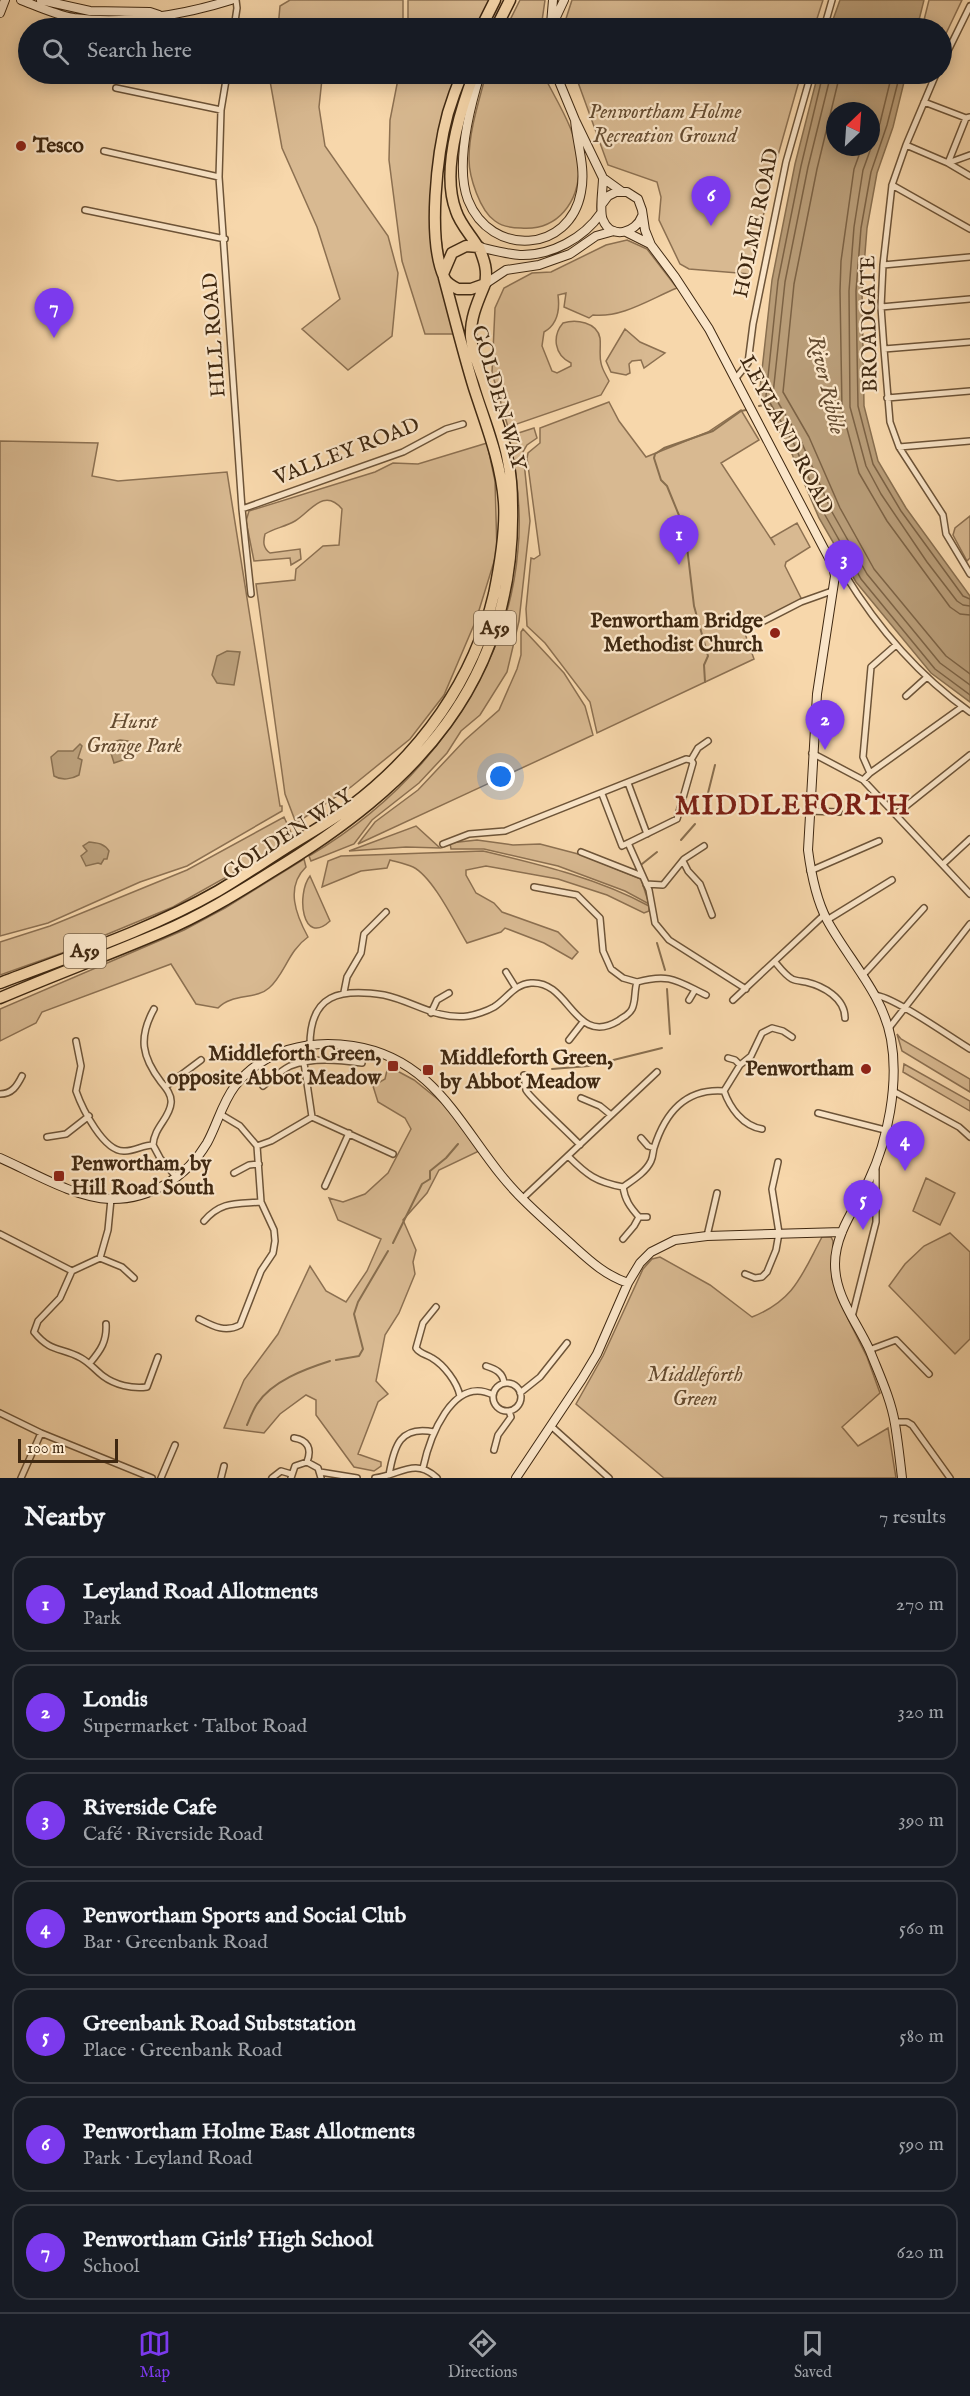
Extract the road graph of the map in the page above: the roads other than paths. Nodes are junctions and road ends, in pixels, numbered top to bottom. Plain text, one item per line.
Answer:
1 (5, 0) edge
2 (21, 0) edge
3 (41, 0) edge
4 (231, 0) edge
5 (236, 0) edge
6 (495, 0) edge
7 (510, 0) edge
8 (553, 0) edge
9 (564, 0) edge
10 (832, 0) edge
11 (970, 6) edge
12 (0, 13) edge
13 (159, 15) junction
14 (74, 18) edge
15 (151, 18) edge
16 (236, 18) edge
17 (487, 18) edge
18 (501, 18) edge
19 (552, 18) edge
20 (556, 18) edge
21 (827, 18) edge
22 (952, 43) edge
23 (225, 84) edge
24 (458, 84) edge
25 (471, 84) edge
26 (478, 84) edge
27 (560, 84) edge
28 (808, 84) edge
29 (932, 84) edge
30 (116, 88) dead end
31 (924, 102) junction
32 (221, 110) junction
33 (968, 118) edge
34 (575, 120) junction
35 (906, 145) junction
36 (104, 151) dead end
37 (970, 155) edge
38 (948, 163) junction
39 (970, 176) edge
40 (219, 177) junction
41 (603, 178) junction
42 (892, 185) junction
43 (621, 191) junction
44 (602, 209) junction
45 (85, 210) dead end
46 (642, 216) junction
47 (970, 230) edge
48 (614, 231) junction
49 (626, 232) junction
50 (225, 239) junction
51 (651, 245) junction
52 (479, 247) junction
53 (970, 257) edge
54 (883, 265) junction
55 (444, 276) junction
56 (485, 284) junction
57 (970, 299) edge
58 (881, 307) junction
59 (970, 342) edge
60 (884, 349) junction
61 (736, 378) junction
62 (970, 392) edge
63 (887, 398) junction
64 (464, 424) dead end
65 (970, 441) edge
66 (899, 447) junction
67 (242, 509) junction
68 (970, 574) edge
69 (835, 576) junction
70 (832, 591) junction
71 (251, 594) dead end
72 (758, 624) dead end
73 (896, 645) junction
74 (927, 677) junction
75 (906, 696) dead end
76 (962, 707) junction
77 (970, 712) edge
78 (708, 741) dead end
79 (812, 753) junction
80 (970, 755) edge
81 (691, 760) junction
82 (870, 773) junction
83 (863, 780) junction
84 (628, 783) junction
85 (602, 794) junction
86 (808, 811) junction
87 (839, 812) dead end
88 (896, 814) junction
89 (646, 834) junction
90 (970, 838) edge
91 (879, 841) dead end
92 (628, 843) junction
93 (443, 844) dead end
94 (704, 846) dead end
95 (582, 852) dead end
96 (683, 861) junction
97 (942, 864) junction
98 (810, 871) junction
99 (642, 876) junction
100 (892, 880) dead end
101 (646, 884) junction
102 (534, 887) dead end
103 (970, 894) edge
104 (924, 908) dead end
105 (386, 912) dead end
106 (712, 915) dead end
107 (826, 917) junction
108 (970, 924) edge
109 (775, 962) junction
110 (506, 972) dead end
111 (862, 976) junction
112 (637, 982) junction
113 (0, 983) edge
114 (516, 988) junction
115 (746, 989) junction
116 (695, 990) junction
117 (344, 992) junction
118 (448, 993) dead end
119 (706, 995) dead end
120 (874, 995) junction
121 (0, 1000) edge
122 (689, 1000) dead end
123 (733, 1000) dead end
124 (154, 1009) dead end
125 (905, 1009) junction
126 (431, 1013) junction
127 (845, 1018) dead end
128 (583, 1022) junction
129 (889, 1028) junction
130 (792, 1037) dead end
131 (569, 1040) dead end
132 (76, 1041) dead end
133 (310, 1045) junction
134 (970, 1048) edge
135 (728, 1059) dead end
136 (201, 1060) dead end
137 (304, 1063) junction
138 (362, 1063) dead end
139 (740, 1065) junction
140 (657, 1072) dead end
141 (22, 1076) dead end
142 (524, 1076) dead end
143 (263, 1086) dead end
144 (165, 1087) junction
145 (893, 1090) junction
146 (724, 1091) junction
147 (0, 1094) edge
148 (581, 1098) dead end
149 (818, 1113) dead end
150 (220, 1114) junction
151 (611, 1115) junction
152 (88, 1116) junction
153 (312, 1117) junction
154 (762, 1129) dead end
155 (885, 1130) junction
156 (349, 1133) junction
157 (48, 1137) dead end
158 (970, 1137) edge
159 (641, 1138) dead end
160 (153, 1145) junction
161 (580, 1145) junction
162 (257, 1146) junction
163 (654, 1148) junction
164 (393, 1154) dead end
165 (568, 1156) junction
166 (0, 1158) edge
167 (778, 1162) dead end
168 (876, 1163) junction
169 (259, 1164) junction
170 (234, 1173) dead end
171 (177, 1178) junction
172 (325, 1186) dead end
173 (623, 1187) junction
174 (717, 1193) dead end
175 (523, 1198) junction
176 (111, 1199) junction
177 (261, 1202) junction
178 (639, 1217) junction
179 (647, 1217) dead end
180 (204, 1221) dead end
181 (842, 1232) junction
182 (779, 1233) junction
183 (0, 1234) edge
184 (707, 1236) junction
185 (623, 1239) dead end
186 (100, 1258) junction
187 (72, 1271) junction
188 (745, 1274) dead end
189 (135, 1278) dead end
190 (628, 1283) junction
191 (436, 1307) dead end
192 (852, 1317) junction
193 (199, 1319) dead end
194 (106, 1324) dead end
195 (567, 1343) dead end
196 (869, 1350) junction
197 (158, 1358) dead end
198 (90, 1363) junction
199 (486, 1366) dead end
200 (929, 1374) dead end
201 (504, 1383) junction
202 (520, 1393) junction
203 (493, 1395) junction
204 (460, 1396) junction
205 (509, 1411) junction
206 (0, 1413) edge
207 (895, 1422) junction
208 (551, 1426) junction
209 (434, 1432) junction
210 (41, 1433) junction
211 (294, 1438) dead end
212 (175, 1445) dead end
213 (494, 1450) dead end
214 (307, 1462) junction
215 (224, 1466) dead end
216 (423, 1468) junction
217 (320, 1475) edge
218 (389, 1475) junction
219 (291, 1476) edge
220 (21, 1478) edge
221 (152, 1478) edge
222 (161, 1478) edge
223 (221, 1478) edge
224 (272, 1478) edge
225 (357, 1478) edge
226 (375, 1478) edge
227 (437, 1478) edge
228 (516, 1478) edge
229 (609, 1478) edge
230 (902, 1478) edge
231 (950, 1478) edge

1 - 12 main road
2 - 14 main road
3 - 13 main road
4 - 13 main road
5 - 16 street
6 - 17 highway
7 - 18 highway
8 - 19 main road
9 - 20 main road
10 - 21 street
11 - 22 street
13 - 15 main road
23 - 32 street, HILL ROAD
24 - 55 highway, A59
25 - 52 highway, A59
26 - 34 main road
27 - 34 main road
28 - 61 street, HOLME ROAD
29 - 31 street, BROADGATE
30 - 32 street
31 - 33 street
31 - 35 street, BROADGATE
32 - 40 street, HILL ROAD
33 - 38 street
34 - 41 main road
35 - 38 street
35 - 42 street, BROADGATE
36 - 40 street
37 - 38 street
38 - 39 street
40 - 50 street, HILL ROAD
41 - 43 main road
41 - 44 main road
42 - 47 street
42 - 54 street, BROADGATE
43 - 44 main road
43 - 46 main road
44 - 48 main road
44 - 52 main road
45 - 50 street
46 - 49 main road
46 - 51 main road, LEYLAND ROAD
48 - 49 main road
48 - 56 main road
49 - 51 main road, LEYLAND ROAD
50 - 67 street, HILL ROAD
51 - 61 main road, LEYLAND ROAD
52 - 55 highway
52 - 56 highway, A59
53 - 54 street
54 - 58 street, BROADGATE
55 - 56 highway
55 - 113 highway, GOLDEN WAY / A59
56 - 121 highway, GOLDEN WAY / A59
57 - 58 street
58 - 60 street, BROADGATE
59 - 60 street
60 - 63 street, BROADGATE
61 - 69 main road, LEYLAND ROAD
62 - 63 street
63 - 66 street, BROADGATE
64 - 67 street, VALLEY ROAD
65 - 66 street
66 - 68 street, BROADGATE
67 - 71 street, HILL ROAD
69 - 70 main road
69 - 73 street
70 - 72 street
70 - 79 main road
73 - 74 street
73 - 82 street
74 - 75 street
74 - 76 street
76 - 77 street
76 - 82 street
78 - 81 street
79 - 83 street
79 - 86 main road
80 - 88 street
81 - 84 street
81 - 89 street
82 - 83 street
83 - 88 street
84 - 85 street
84 - 89 street
85 - 92 street
85 - 93 street
86 - 87 street
86 - 98 main road
88 - 97 street
89 - 92 street
90 - 97 street
91 - 98 street
92 - 99 street
94 - 96 street
95 - 99 street
96 - 101 street
96 - 106 street
97 - 103 street
98 - 107 main road
99 - 101 street
100 - 107 street
101 - 115 street
102 - 112 street
104 - 111 street
105 - 117 street
107 - 109 street
107 - 111 main road
108 - 125 street
109 - 115 street
109 - 127 street
110 - 114 street
111 - 120 main road
112 - 116 street
112 - 128 street
114 - 126 street
114 - 128 street
115 - 123 street
116 - 119 street
116 - 122 street
117 - 126 street
117 - 133 street
118 - 126 street
120 - 125 street
120 - 129 main road
124 - 144 street
125 - 129 street
125 - 134 street
128 - 131 street
129 - 145 main road
130 - 139 street
132 - 152 street
133 - 150 main road
133 - 175 main road
135 - 139 street
136 - 144 street
137 - 138 street
137 - 143 street
137 - 153 street
139 - 146 street
140 - 151 street
141 - 147 street
142 - 161 street
144 - 160 street
145 - 155 main road
145 - 158 street
146 - 154 street
146 - 163 street
148 - 151 street
149 - 155 street
150 - 162 street
150 - 171 main road
151 - 161 street
152 - 157 street
152 - 160 street
153 - 156 street
153 - 162 street
155 - 168 main road
156 - 164 street
156 - 172 street
159 - 163 street
160 - 171 street
161 - 165 street
162 - 169 street
163 - 173 street
165 - 173 street
165 - 175 street
166 - 176 main road
167 - 182 street
168 - 181 main road
168 - 192 street
169 - 170 street
169 - 177 street
171 - 176 main road
173 - 178 street
174 - 184 street
175 - 190 main road
176 - 186 street
177 - 180 street
177 - 193 street
178 - 179 street
178 - 185 street
181 - 182 main road
181 - 192 main road
182 - 184 main road
182 - 188 street
183 - 187 street
184 - 190 main road
186 - 187 street
186 - 189 street
187 - 198 street
190 - 208 main road
191 - 204 street
192 - 196 main road
194 - 198 street
195 - 202 street
196 - 200 street
196 - 207 main road
197 - 198 street
199 - 201 street
201 - 202 street
201 - 203 street
202 - 205 street
203 - 204 street
203 - 205 street
204 - 209 street
205 - 213 street
206 - 210 street
207 - 230 main road
207 - 231 street
208 - 228 main road
208 - 229 street
209 - 216 street
209 - 218 street
210 - 220 street
210 - 221 street
211 - 214 street
212 - 222 street
214 - 217 street
214 - 219 street
215 - 223 street
216 - 218 street
216 - 227 street
217 - 225 street
218 - 226 street
219 - 224 street

